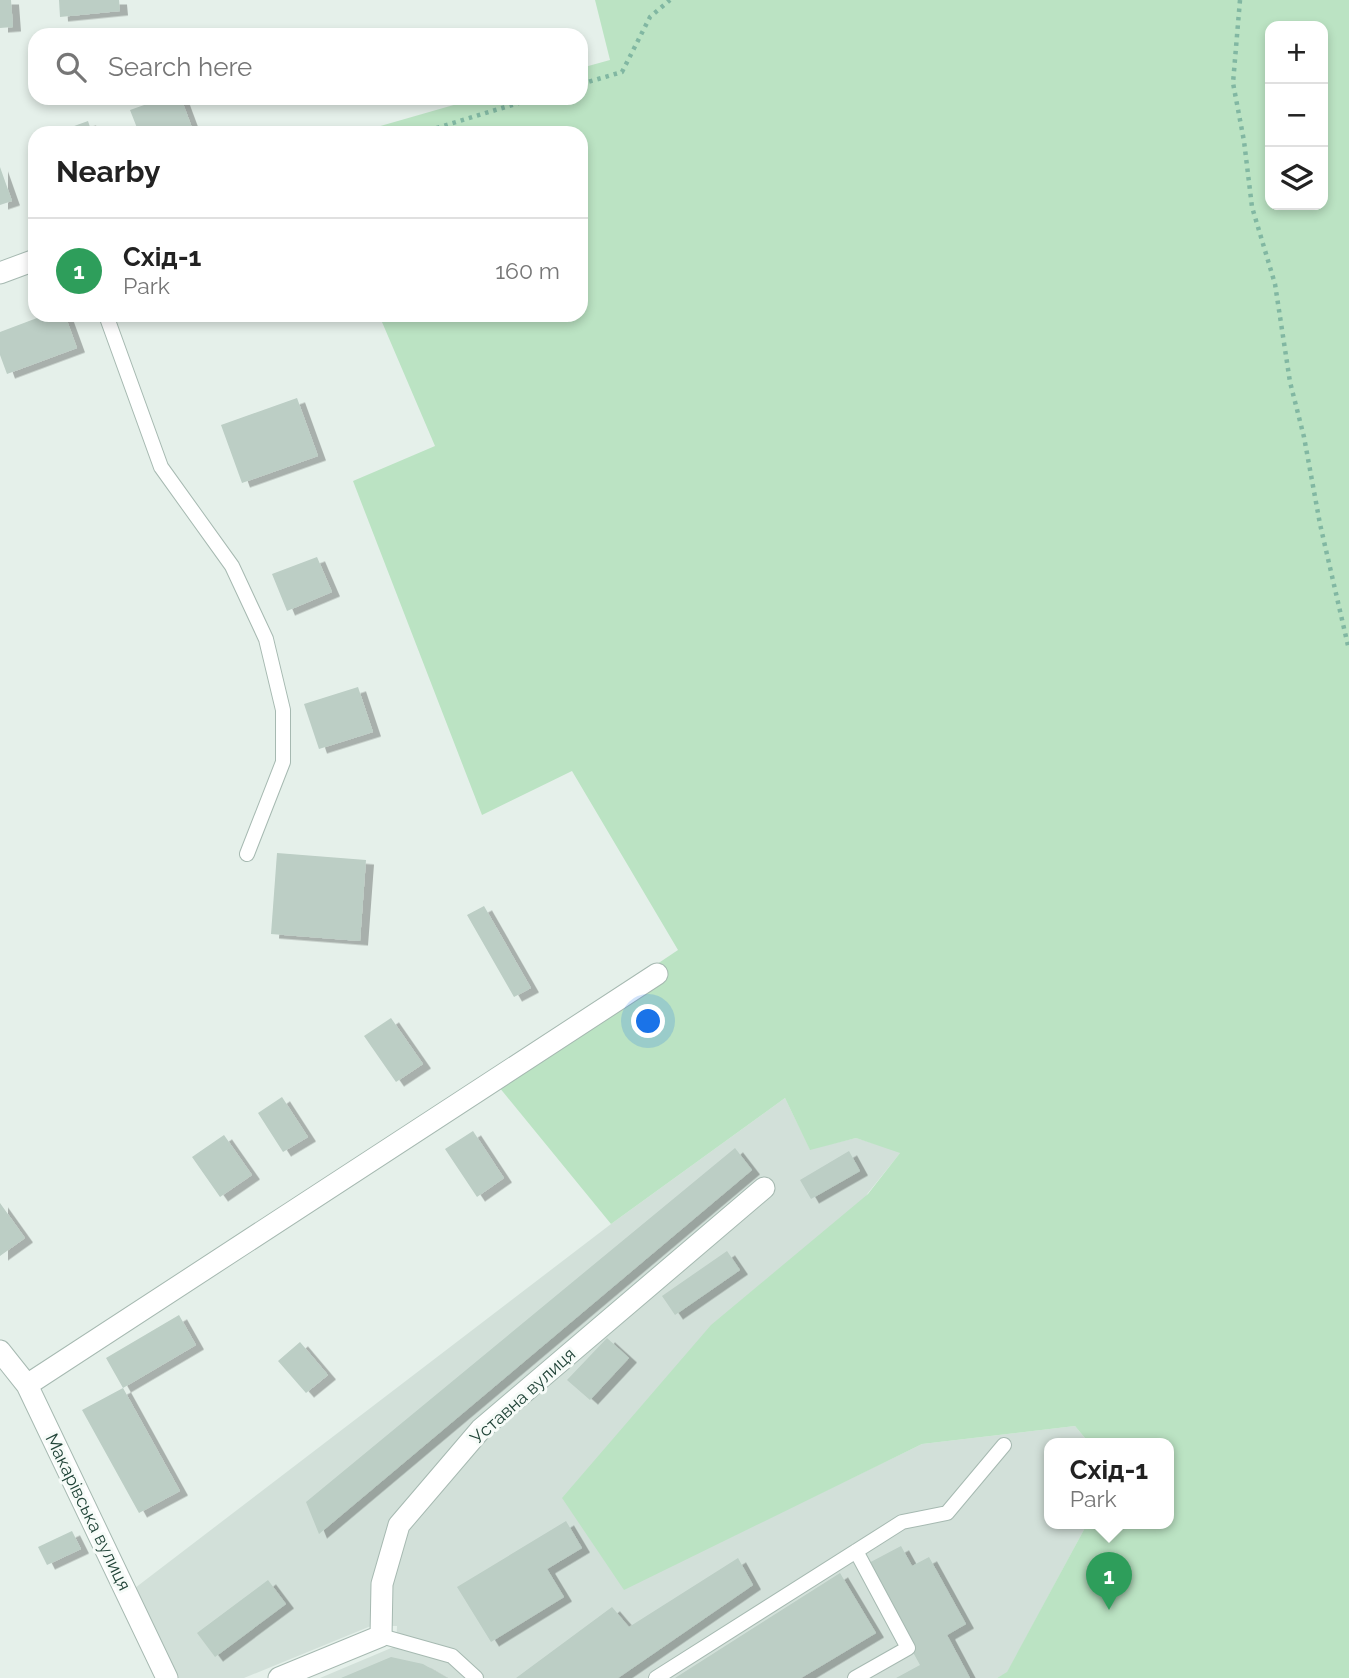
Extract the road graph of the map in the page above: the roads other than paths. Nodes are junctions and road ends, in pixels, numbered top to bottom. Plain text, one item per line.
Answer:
1 (28, 263) edge
2 (0, 273) edge
3 (109, 322) edge
4 (247, 854) dead end
5 (657, 974) dead end
6 (764, 1188) dead end
7 (0, 1351) edge
8 (27, 1385) junction
9 (1004, 1445) dead end
10 (856, 1551) junction
11 (381, 1636) junction
12 (167, 1678) edge
13 (279, 1678) edge
14 (476, 1678) edge
15 (656, 1678) edge
16 (855, 1678) edge

1 - 2 street
3 - 4 lane
5 - 8 street
6 - 11 street, Уставна вулиця
7 - 8 street, Макарівська вулиця
8 - 12 street, Макарівська вулиця
9 - 10 lane
10 - 15 lane
10 - 16 lane
11 - 13 street
11 - 14 lane

